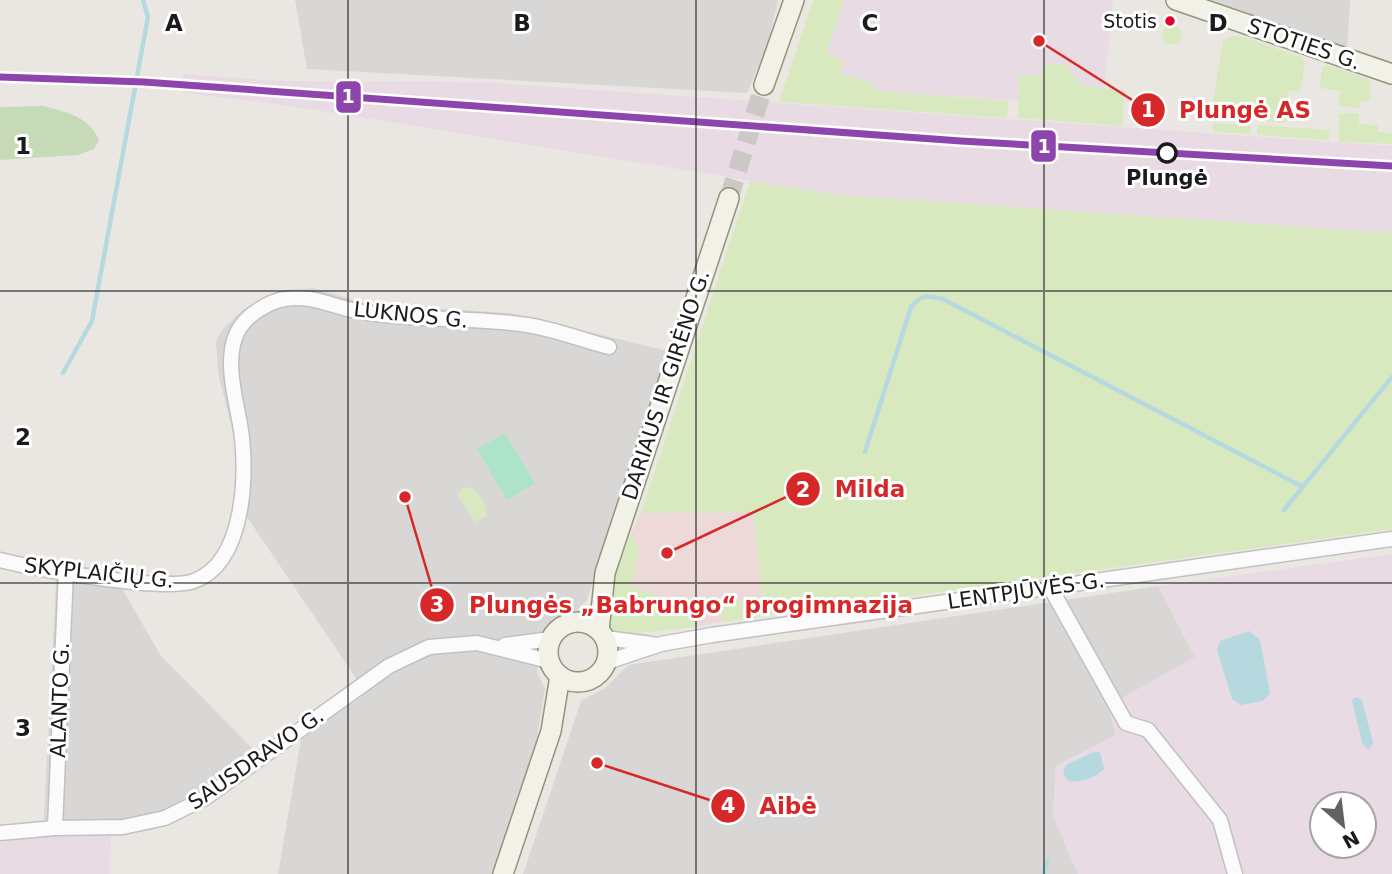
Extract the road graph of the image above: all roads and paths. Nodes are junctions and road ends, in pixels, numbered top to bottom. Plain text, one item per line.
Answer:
1 (794, 0) edge
2 (1176, 0) edge
3 (1392, 74) edge
4 (764, 85) tunnel mouth
5 (729, 198) tunnel mouth
6 (232, 344) joint
7 (609, 347) dead end
8 (1392, 539) edge
9 (0, 560) edge
10 (66, 571) junction
11 (605, 573) junction
12 (1050, 587) junction
13 (576, 622) junction
14 (602, 634) junction
15 (551, 639) junction
16 (661, 644) junction
17 (497, 646) junction
18 (607, 662) junction
19 (554, 668) junction
20 (580, 682) junction
21 (551, 731) junction
22 (55, 828) junction
23 (0, 833) edge
24 (503, 874) edge
25 (1235, 874) edge

1 - 4 main road
2 - 3 main road, STOTIES G.
5 - 11 main road, DARIAUS IR GIRĖNO G.
6 - 7 street, LUKNOS G.
6 - 10 street, SKYPLAIČIŲ G.
8 - 12 street, LENTPJŪVĖS G.
9 - 10 street, SKYPLAIČIŲ G.
10 - 22 street, ALANTO G.
11 - 13 main road, DARIAUS IR GIRĖNO G.
11 - 14 main road, DARIAUS IR GIRĖNO G.
12 - 16 street, LENTPJŪVĖS G.
12 - 25 street
13 - 14 main road
13 - 15 main road, DARIAUS IR GIRĖNO G.
14 - 16 street, LENTPJŪVĖS G.
14 - 18 main road, DARIAUS IR GIRĖNO G.
15 - 17 street, SAUSDRAVO G.
15 - 19 main road
16 - 18 street, LENTPJŪVĖS G.
17 - 19 street, SAUSDRAVO G.
17 - 22 street, SAUSDRAVO G.
18 - 20 main road
19 - 20 main road
19 - 21 main road
20 - 21 main road
21 - 24 main road
22 - 23 street, SAUSDRAVO G.

